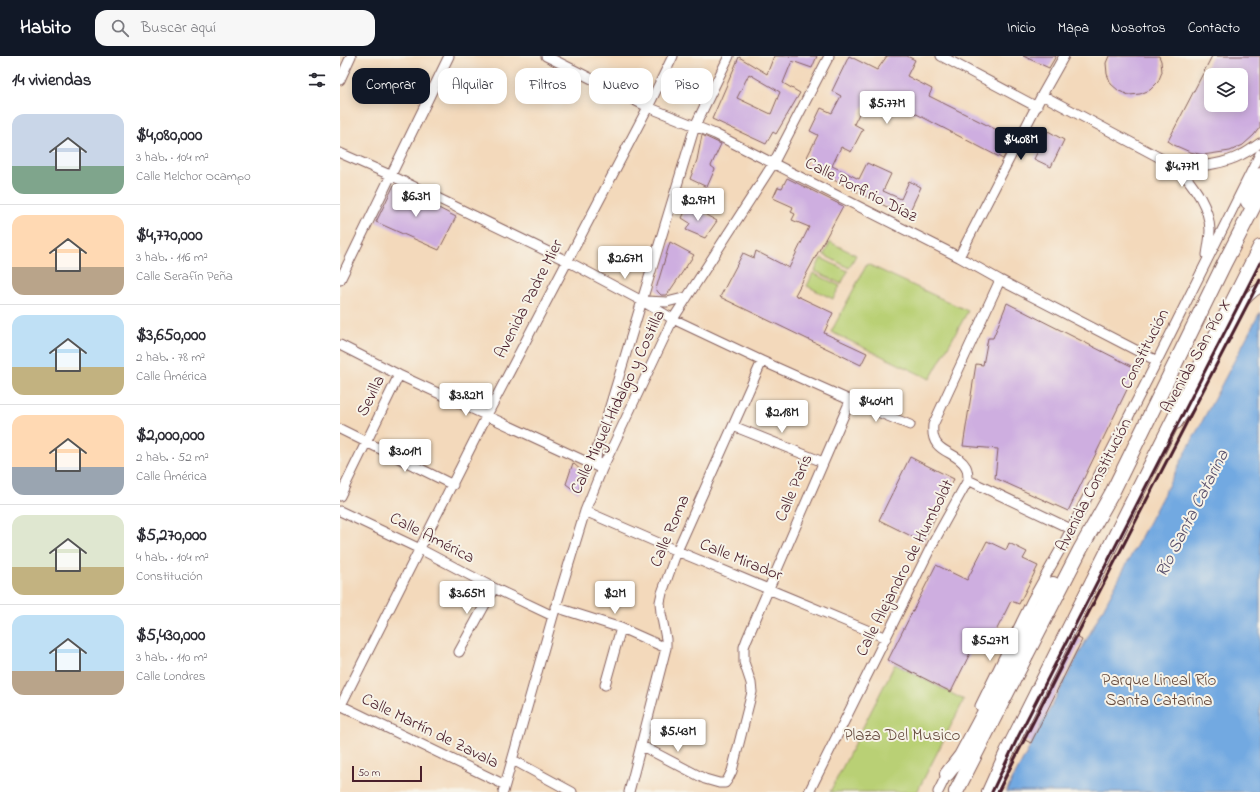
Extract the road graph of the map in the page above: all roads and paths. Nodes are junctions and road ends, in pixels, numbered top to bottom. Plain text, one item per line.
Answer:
1 (351, 56) edge
2 (449, 56) edge
3 (546, 56) edge
4 (673, 56) edge
5 (729, 56) edge
6 (829, 56) edge
7 (941, 56) edge
8 (1064, 56) edge
9 (340, 80) edge
10 (1042, 96) junction
11 (648, 106) junction
12 (1037, 107) junction
13 (695, 126) junction
14 (1260, 143) edge
15 (340, 153) edge
16 (1260, 154) edge
17 (773, 164) junction
18 (1179, 168) junction
19 (390, 175) junction
20 (1260, 175) edge
21 (1260, 194) edge
22 (1260, 247) edge
23 (959, 257) junction
24 (567, 261) junction
25 (1207, 263) junction
26 (1224, 264) junction
27 (340, 280) edge
28 (1000, 280) junction
29 (1260, 288) edge
30 (687, 297) junction
31 (642, 301) junction
32 (673, 319) junction
33 (340, 345) edge
34 (762, 361) junction
35 (1157, 361) junction
36 (399, 375) junction
37 (850, 400) junction
38 (488, 415) junction
39 (910, 425) dead end
40 (733, 426) junction
41 (340, 429) edge
42 (366, 442) junction
43 (1162, 442) junction
44 (823, 462) junction
45 (602, 468) junction
46 (968, 480) junction
47 (453, 485) junction
48 (1112, 493) junction
49 (340, 496) edge
50 (340, 511) edge
51 (585, 511) junction
52 (1071, 529) junction
53 (420, 549) junction
54 (677, 551) junction
55 (494, 588) junction
56 (768, 589) junction
57 (554, 612) junction
58 (621, 628) junction
59 (886, 638) junction
60 (666, 648) junction
61 (459, 652) dead end
62 (605, 684) dead end
63 (340, 706) edge
64 (642, 746) junction
65 (1007, 752) junction
66 (513, 760) junction
67 (947, 774) junction
68 (504, 789) edge
69 (572, 792) edge
70 (629, 792) edge
71 (809, 792) edge
72 (938, 792) edge
73 (956, 792) edge
74 (985, 792) edge
75 (990, 792) edge

1 - 9 street
2 - 19 street
3 - 11 street, Calle Porfirio Díaz
4 - 11 street, Avenida Padre Mier
5 - 13 street
6 - 17 street, Calle Miguel Hidalgo y Costilla
7 - 12 street
8 - 10 street
10 - 12 street
10 - 18 street
11 - 13 street, Calle Porfirio Díaz
11 - 24 street, Avenida Padre Mier
12 - 23 street
13 - 17 street, Calle Porfirio Díaz
13 - 31 street
14 - 18 street
15 - 19 street
16 - 25 street, Constitución
17 - 23 street, Calle Porfirio Díaz
17 - 30 street, Calle Miguel Hidalgo y Costilla
18 - 25 street
19 - 24 street
19 - 27 street
20 - 26 highway
21 - 26 highway, Avenida Constitución
22 - 43 highway
23 - 28 street, Calle Porfirio Díaz
24 - 31 street
24 - 38 street, Avenida Padre Mier
25 - 35 street, Constitución
26 - 48 highway, Avenida Constitución
28 - 35 street, Calle Porfirio Díaz
28 - 46 street, Calle Alejandro de Humboldt
29 - 43 street, Avenida San Pío X
30 - 31 street
30 - 32 street, Calle Miguel Hidalgo y Costilla
31 - 32 street
31 - 45 street
32 - 34 street
32 - 45 street, Calle Miguel Hidalgo y Costilla
33 - 36 street
34 - 37 street
34 - 40 street, Calle Roma
35 - 52 street, Constitución
36 - 38 street
36 - 42 street, Sevilla
37 - 39 street
37 - 44 street, Calle París
38 - 45 street
38 - 47 street, Avenida Padre Mier
40 - 44 street
40 - 54 street, Calle Roma
41 - 42 street
42 - 47 street
42 - 49 street, Sevilla
43 - 65 highway
44 - 56 street, Calle París
45 - 51 street, Calle Miguel Hidalgo y Costilla
46 - 52 street
46 - 59 street, Calle Alejandro de Humboldt
47 - 53 street, Avenida Padre Mier
48 - 67 highway
48 - 73 highway, Avenida Constitución
50 - 53 street, Calle América
51 - 54 street, Calle Mirador
51 - 57 street, Calle Miguel Hidalgo y Costilla
52 - 67 street, Constitución
53 - 55 street, Calle América
53 - 63 street, Avenida Padre Mier
54 - 56 street, Calle Mirador
54 - 60 street, Calle Roma
55 - 57 street, Calle América
55 - 61 street
56 - 59 street, Calle Mirador
56 - 64 street, Calle París
57 - 58 street, Calle América
57 - 66 street, Calle Miguel Hidalgo y Costilla
58 - 60 street, Calle América
58 - 62 street
59 - 71 street, Calle Alejandro de Humboldt
60 - 64 street, Calle Roma
63 - 68 street, Calle Martín de Zavala
64 - 70 street, Calle Roma
65 - 74 highway
65 - 75 highway
66 - 68 street, Calle Miguel Hidalgo y Costilla
66 - 69 street, Calle Martín de Zavala
67 - 72 street, Constitución

